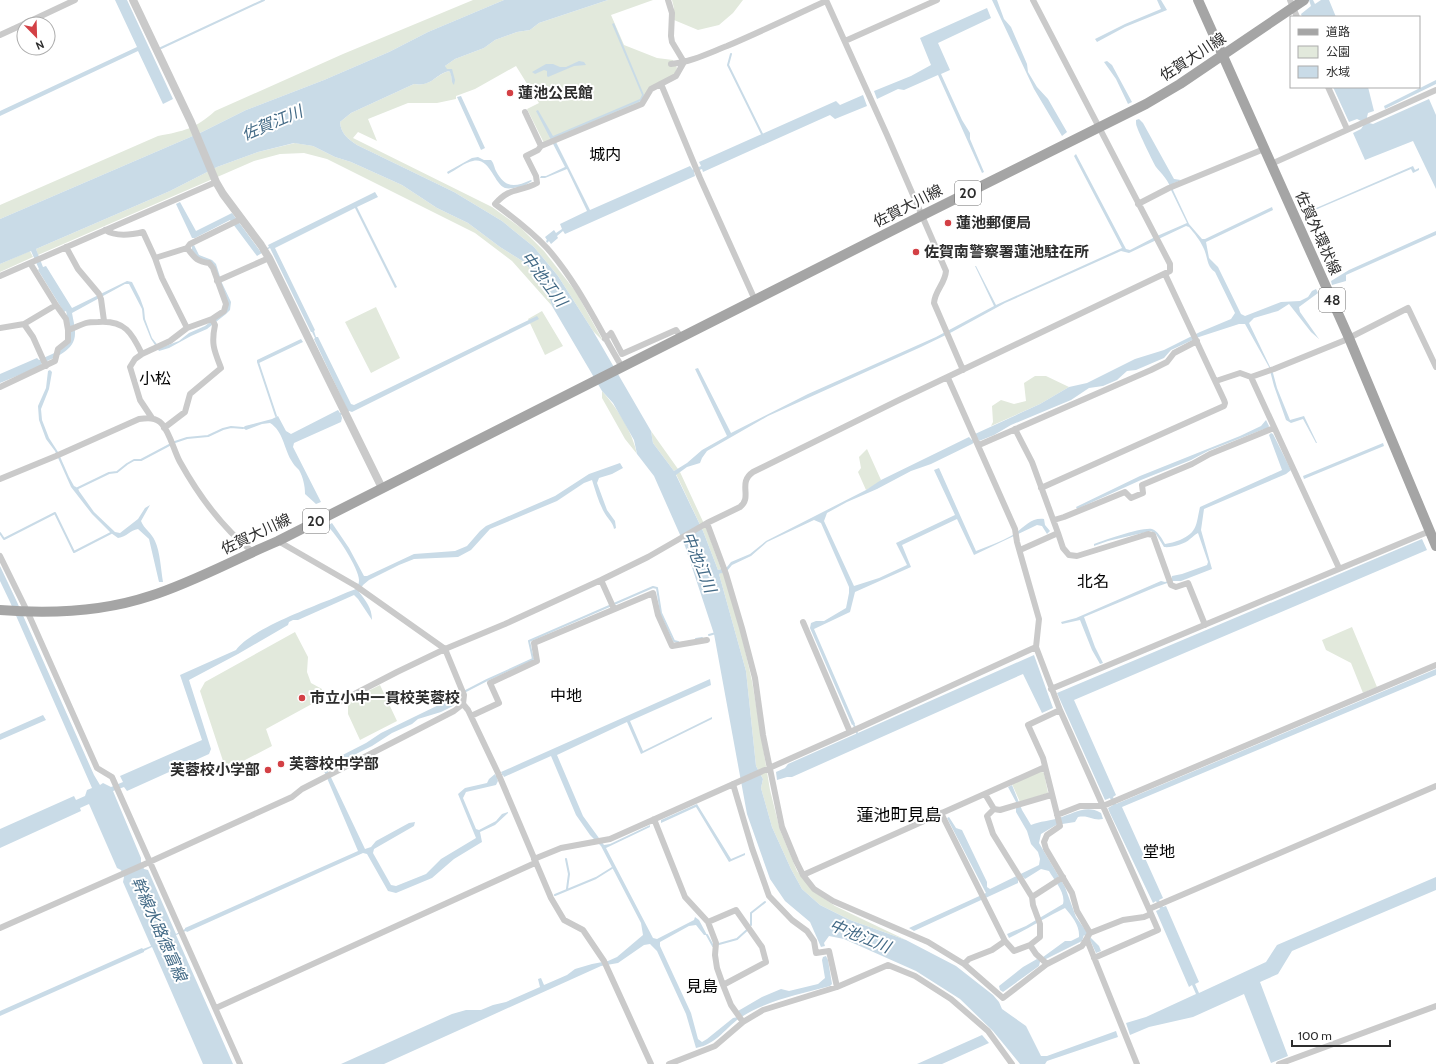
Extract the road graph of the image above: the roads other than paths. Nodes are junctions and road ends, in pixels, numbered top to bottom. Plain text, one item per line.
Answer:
1 (76, 0) edge
2 (133, 0) edge
3 (668, 0) edge
4 (937, 0) edge
5 (1033, 0) edge
6 (1198, 0) edge
7 (1304, 0) edge
8 (826, 1) edge
9 (1292, 4) edge
10 (41, 16) edge
11 (1298, 16) edge
12 (16, 28) edge
13 (0, 35) edge
14 (845, 42) junction
15 (1223, 56) junction
16 (684, 62) junction
17 (671, 64) dead end
18 (661, 84) junction
19 (1328, 88) edge
20 (1436, 90) edge
21 (525, 112) dead end
22 (1099, 128) junction
23 (1347, 129) junction
24 (541, 146) junction
25 (1264, 149) junction
26 (1271, 164) junction
27 (216, 180) junction
28 (1138, 204) junction
29 (921, 216) junction
30 (240, 219) junction
31 (105, 230) junction
32 (66, 247) junction
33 (187, 248) junction
34 (266, 253) junction
35 (155, 258) junction
36 (31, 262) junction
37 (1165, 274) junction
38 (0, 276) edge
39 (220, 280) junction
40 (755, 300) junction
41 (56, 305) junction
42 (212, 318) junction
43 (104, 322) junction
44 (24, 324) junction
45 (0, 328) edge
46 (187, 328) junction
47 (68, 330) junction
48 (681, 337) junction
49 (1196, 338) junction
50 (1349, 338) junction
51 (605, 339) junction
52 (142, 354) junction
53 (45, 365) junction
54 (622, 367) junction
55 (1436, 367) edge
56 (963, 370) junction
57 (1251, 377) junction
58 (948, 378) junction
59 (1216, 382) junction
60 (0, 387) edge
61 (152, 418) junction
62 (164, 428) junction
63 (1274, 428) junction
64 (1015, 429) junction
65 (977, 442) junction
66 (0, 479) edge
67 (382, 488) junction
68 (1041, 488) junction
69 (1054, 520) junction
70 (707, 523) junction
71 (1430, 531) junction
72 (1058, 533) junction
73 (278, 541) junction
74 (1436, 546) edge
75 (1020, 550) junction
76 (253, 552) junction
77 (0, 556) edge
78 (1339, 568) junction
79 (601, 580) junction
80 (613, 606) junction
81 (0, 610) edge
82 (28, 613) junction
83 (803, 622) dead end
84 (1205, 625) junction
85 (707, 640) dead end
86 (1036, 647) junction
87 (445, 649) junction
88 (1436, 665) edge
89 (1051, 689) junction
90 (339, 702) dead end
91 (463, 704) junction
92 (1060, 710) junction
93 (471, 716) junction
94 (850, 732) junction
95 (1045, 767) junction
96 (768, 768) junction
97 (734, 783) junction
98 (1436, 786) edge
99 (985, 794) junction
100 (1051, 795) junction
101 (1103, 806) junction
102 (994, 809) junction
103 (941, 813) junction
104 (1058, 816) junction
105 (654, 819) junction
106 (534, 861) junction
107 (147, 863) junction
108 (803, 875) junction
109 (1063, 877) junction
110 (1032, 897) junction
111 (1150, 911) junction
112 (708, 922) junction
113 (0, 928) edge
114 (1090, 933) junction
115 (1087, 940) junction
116 (1005, 941) junction
117 (1030, 945) junction
118 (1094, 958) junction
119 (1044, 961) junction
120 (964, 964) junction
121 (723, 985) junction
122 (837, 987) junction
123 (1436, 1006) edge
124 (216, 1008) junction
125 (740, 1019) junction
126 (1281, 1063) edge
127 (240, 1064) edge
128 (651, 1064) edge
129 (669, 1064) edge
130 (1012, 1064) edge
131 (1137, 1064) edge

1 - 10 street
2 - 27 street
3 - 16 street
4 - 14 street
5 - 22 street
6 - 15 main road, 佐賀外環状線 / 48
7 - 9 main road, 佐賀大川線 / 20
8 - 14 street
8 - 16 street
9 - 11 street
9 - 15 main road, 佐賀大川線 / 20
12 - 13 street
14 - 29 street
15 - 22 main road, 佐賀大川線 / 20
15 - 25 main road, 佐賀外環状線 / 48
16 - 17 street
16 - 18 street
18 - 24 street
18 - 40 street
19 - 23 street
20 - 23 street
21 - 24 street
22 - 28 street
22 - 29 main road, 佐賀大川線 / 20
23 - 26 street
24 - 51 street
25 - 26 main road, 佐賀外環状線 / 48
25 - 28 street
26 - 50 main road, 佐賀外環状線 / 48
27 - 30 street
27 - 31 street
28 - 37 street
29 - 40 main road, 佐賀大川線 / 20
29 - 56 street
30 - 33 street
30 - 34 street
31 - 32 street
31 - 35 street
32 - 36 street
32 - 43 street
33 - 35 street
33 - 39 street
34 - 39 street
34 - 67 street
35 - 46 street
36 - 38 street
36 - 41 street
37 - 49 street
37 - 56 street
39 - 42 street
40 - 48 main road, 佐賀大川線 / 20
41 - 44 street
41 - 47 street
42 - 46 street
42 - 62 street
43 - 47 street
43 - 52 street
44 - 45 street
44 - 53 street
46 - 52 street
47 - 53 street
48 - 51 street
48 - 54 main road, 佐賀大川線 / 20
49 - 59 street
49 - 64 street
50 - 55 street
50 - 57 street
50 - 71 main road, 佐賀外環状線 / 48
51 - 54 street
52 - 61 street
53 - 60 street
54 - 67 main road, 佐賀大川線 / 20
56 - 58 street
57 - 59 street
57 - 63 street
58 - 65 street
58 - 70 street
59 - 68 street
61 - 62 street
61 - 66 street
62 - 76 street
63 - 69 street
63 - 78 street
64 - 65 street
64 - 68 street
65 - 75 street
67 - 73 main road, 佐賀大川線 / 20
68 - 69 street
69 - 72 street
70 - 79 street
70 - 96 street
71 - 74 main road, 佐賀外環状線 / 48
71 - 78 street
72 - 75 street
72 - 84 street
73 - 76 main road, 佐賀大川線 / 20
73 - 87 street
75 - 86 street
76 - 82 main road, 佐賀大川線 / 20
77 - 82 street
78 - 84 street
79 - 80 street
79 - 87 street
80 - 85 street
80 - 93 street
81 - 82 main road, 20
82 - 107 street
83 - 94 street
84 - 89 street
86 - 89 street
86 - 94 street
87 - 90 street
87 - 91 street
88 - 101 street
89 - 92 street
91 - 93 street
91 - 107 street
92 - 95 street
92 - 101 street
93 - 106 street
94 - 96 street
95 - 99 street
95 - 100 street
96 - 97 street
96 - 108 street
97 - 105 street
97 - 122 street
98 - 111 street
99 - 102 street
99 - 103 street
100 - 102 street
100 - 104 street
101 - 104 street
101 - 111 street
102 - 110 street
103 - 108 street
103 - 116 street
104 - 109 street
105 - 106 street
105 - 112 street
106 - 124 street
106 - 128 street
107 - 113 street
107 - 124 street
108 - 120 street
109 - 110 street
109 - 114 street
110 - 117 street
111 - 114 street
111 - 118 street
112 - 121 street
112 - 121 street
114 - 115 street
115 - 118 street
115 - 119 street
116 - 117 street
116 - 120 street
117 - 119 street
118 - 131 street
119 - 120 street
121 - 125 street
122 - 125 street
122 - 130 street
123 - 126 street
124 - 127 street
125 - 129 street

